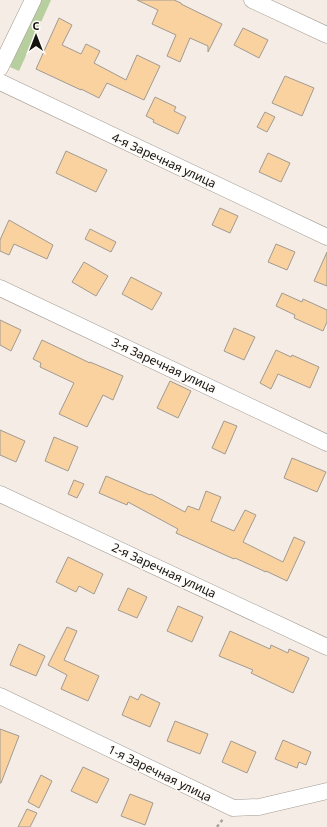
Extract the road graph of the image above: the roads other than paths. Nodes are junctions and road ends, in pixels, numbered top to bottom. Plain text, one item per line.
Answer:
1 (33, 0) edge
2 (252, 0) edge
3 (327, 35) edge
4 (0, 68) edge
5 (0, 82) edge
6 (327, 237) edge
7 (0, 288) edge
8 (327, 442) edge
9 (0, 494) edge
10 (327, 647) edge
11 (0, 696) edge
12 (327, 791) edge

1 - 4 street
2 - 3 street
5 - 6 street, 4-я Заречная улица
7 - 8 street, 3-я Заречная улица
9 - 10 street, 2-я Заречная улица
11 - 12 street, 1-я Заречная улица

